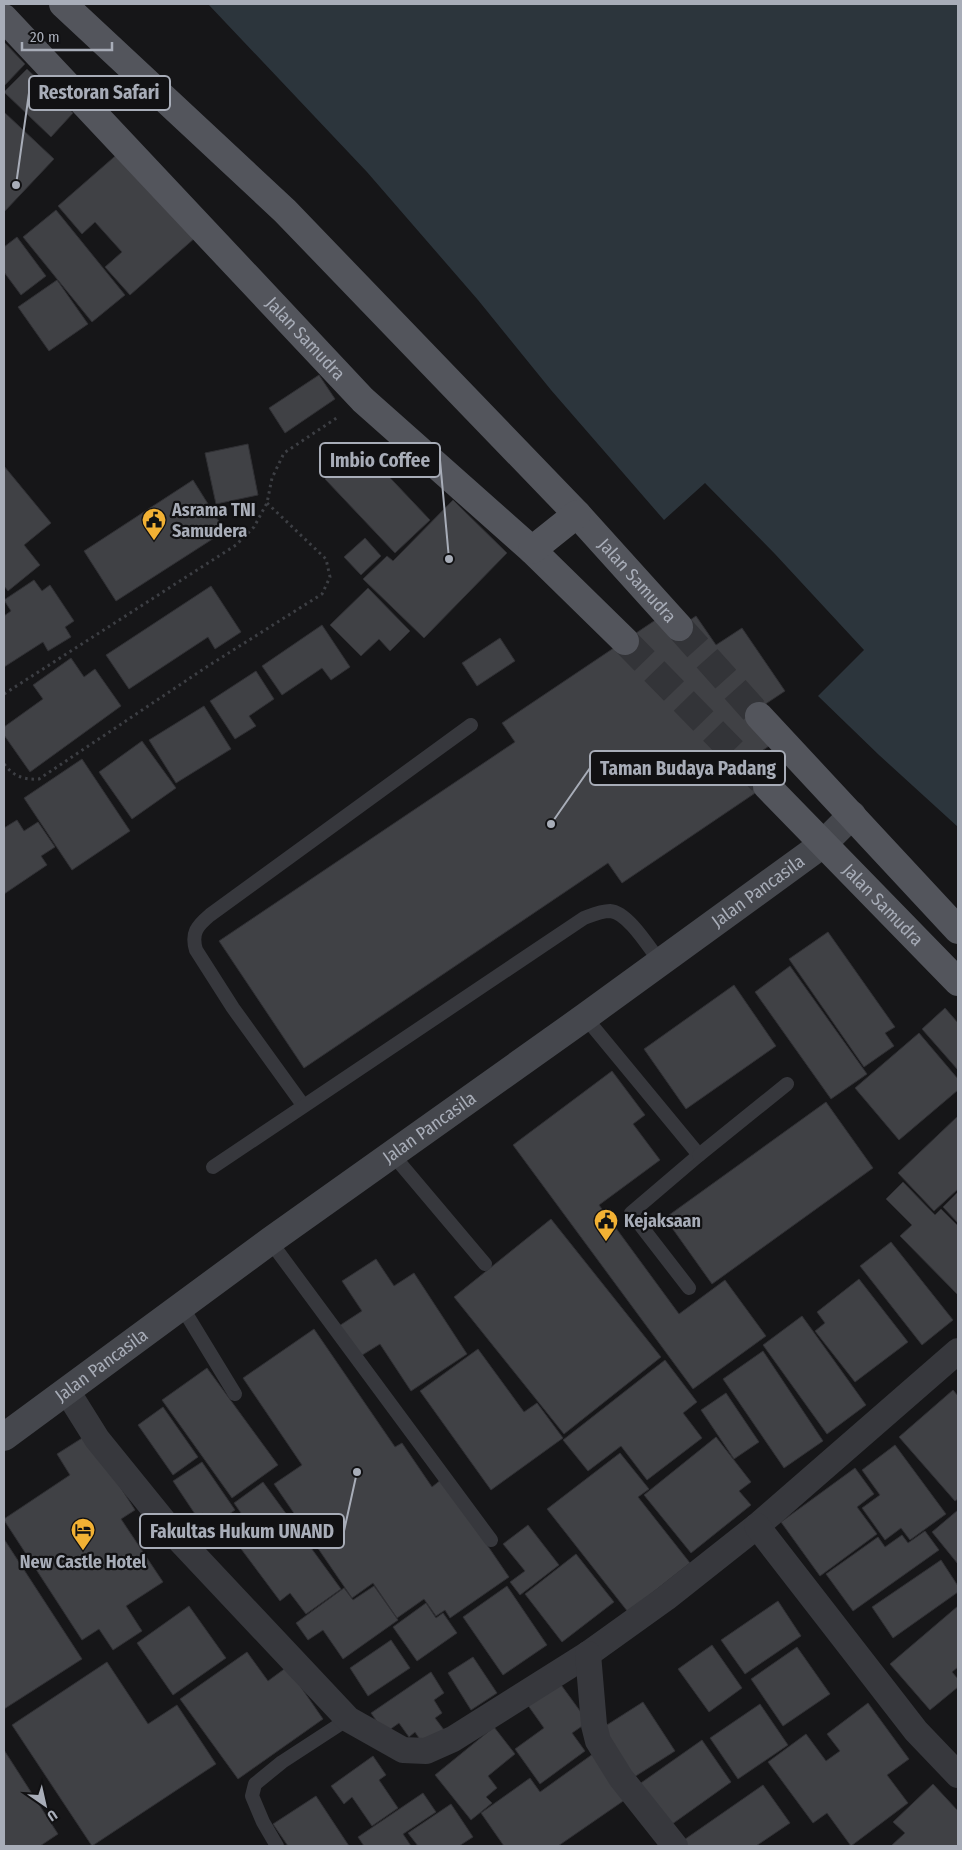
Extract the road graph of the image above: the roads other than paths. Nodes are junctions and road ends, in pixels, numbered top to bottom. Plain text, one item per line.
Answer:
1 (63, 4) edge
2 (4, 18) edge
3 (577, 514) junction
4 (532, 550) junction
5 (679, 627) tunnel mouth
6 (625, 640) tunnel mouth
7 (758, 716) tunnel mouth
8 (471, 725) dead end
9 (767, 786) tunnel mouth
10 (852, 815) junction
11 (823, 844) junction
12 (958, 930) edge
13 (661, 963) junction
14 (958, 982) edge
15 (585, 1017) junction
16 (787, 1084) dead end
17 (302, 1106) junction
18 (393, 1154) junction
19 (700, 1155) junction
20 (214, 1167) dead end
21 (270, 1241) junction
22 (485, 1264) dead end
23 (689, 1288) dead end
24 (182, 1307) junction
25 (956, 1359) edge
26 (67, 1391) junction
27 (235, 1394) dead end
28 (4, 1436) edge
29 (757, 1526) junction
30 (491, 1540) dead end
31 (588, 1654) junction
32 (348, 1719) junction
33 (958, 1775) edge
34 (277, 1846) edge
35 (675, 1846) edge

1 - 3 main road, Jalan Samudra
2 - 4 main road, Jalan Samudra
3 - 4 main road
3 - 5 main road, Jalan Samudra
4 - 6 main road, Jalan Samudra
7 - 10 main road
8 - 17 lane
9 - 11 main road, Jalan Samudra
10 - 11 street, Jalan Pancasila
10 - 12 main road
11 - 13 street, Jalan Pancasila
11 - 14 main road, Jalan Samudra
13 - 15 street, Jalan Pancasila
13 - 17 lane
15 - 18 street, Jalan Pancasila
15 - 19 lane
16 - 19 lane
17 - 20 lane
18 - 21 street, Jalan Pancasila
18 - 22 lane
19 - 23 lane
21 - 24 street, Jalan Pancasila
21 - 30 lane
24 - 26 street, Jalan Pancasila
24 - 27 lane
25 - 29 street
26 - 28 street, Jalan Pancasila
26 - 32 street
29 - 31 street
29 - 33 street
31 - 32 street
31 - 35 street
32 - 34 lane

